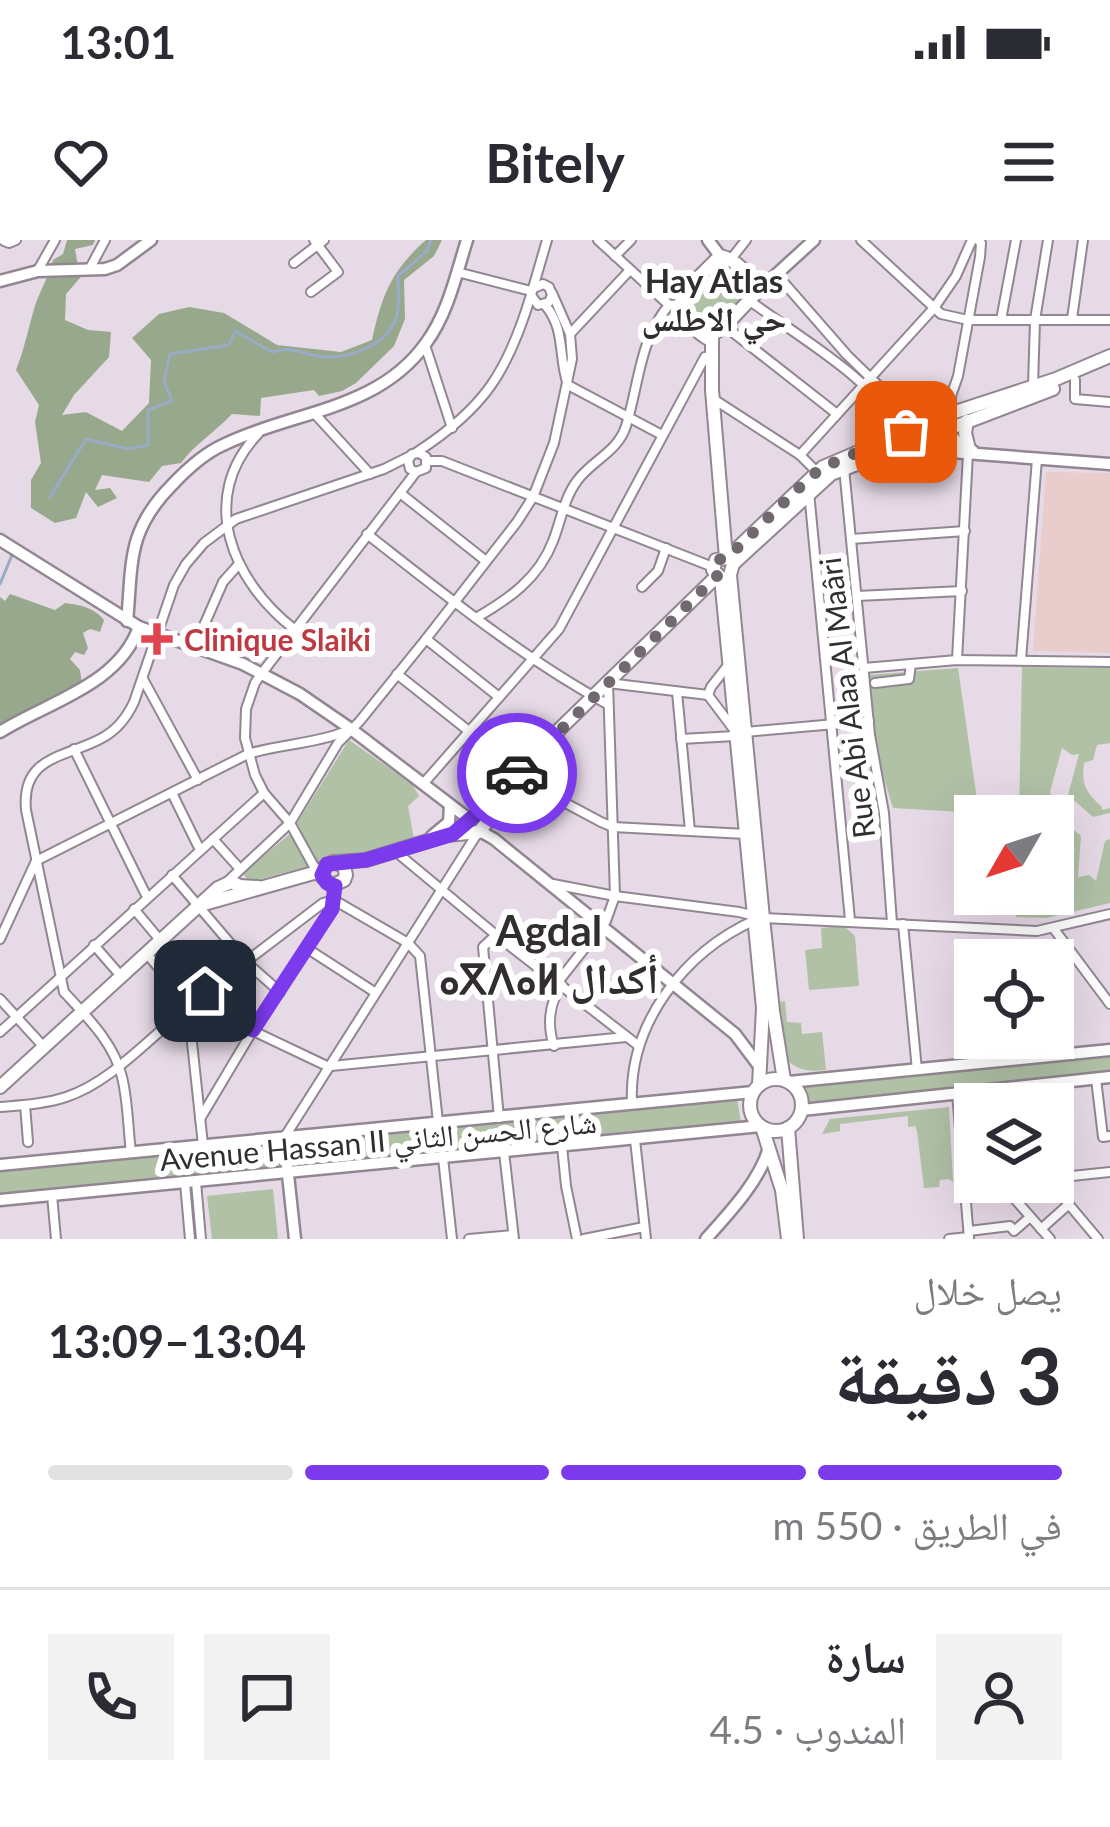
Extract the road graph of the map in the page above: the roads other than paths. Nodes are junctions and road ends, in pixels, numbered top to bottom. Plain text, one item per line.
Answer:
1 (4, 240) edge
2 (16, 240) edge
3 (55, 240) edge
4 (105, 240) edge
5 (151, 240) edge
6 (467, 240) edge
7 (547, 240) edge
8 (598, 240) edge
9 (631, 240) edge
10 (708, 240) edge
11 (722, 240) edge
12 (746, 240) edge
13 (814, 240) edge
14 (861, 240) edge
15 (975, 240) edge
16 (1016, 240) edge
17 (1048, 240) edge
18 (1083, 240) edge
19 (319, 242) edge
20 (544, 254) junction
21 (615, 256) junction
22 (725, 257) junction
23 (294, 262) dead end
24 (89, 270) junction
25 (630, 270) junction
26 (38, 271) junction
27 (458, 272) junction
28 (778, 276) junction
29 (0, 280) edge
30 (532, 291) junction
31 (551, 291) junction
32 (311, 292) dead end
33 (753, 297) junction
34 (675, 305) junction
35 (543, 306) junction
36 (934, 308) junction
37 (968, 320) junction
38 (1001, 320) junction
39 (1035, 320) junction
40 (1072, 320) junction
41 (1110, 320) edge
42 (521, 326) junction
43 (724, 326) junction
44 (570, 334) junction
45 (708, 336) junction
46 (425, 345) junction
47 (706, 357) junction
48 (1110, 360) edge
49 (1075, 380) junction
50 (868, 381) junction
51 (568, 385) junction
52 (1033, 387) junction
53 (712, 398) junction
54 (1110, 402) edge
55 (902, 412) junction
56 (314, 413) junction
57 (951, 413) junction
58 (837, 414) junction
59 (628, 417) junction
60 (967, 422) junction
61 (936, 424) junction
62 (452, 428) junction
63 (262, 429) junction
64 (913, 434) junction
65 (662, 435) junction
66 (438, 438) junction
67 (973, 452) junction
68 (413, 454) junction
69 (800, 455) junction
70 (1037, 459) junction
71 (427, 460) junction
72 (1110, 464) edge
73 (844, 468) junction
74 (384, 469) junction
75 (414, 471) junction
76 (816, 472) junction
77 (370, 474) junction
78 (809, 491) junction
79 (400, 493) junction
80 (533, 496) junction
81 (563, 508) junction
82 (228, 523) junction
83 (613, 527) junction
84 (964, 531) junction
85 (367, 534) junction
86 (851, 539) junction
87 (0, 540) edge
88 (666, 548) junction
89 (486, 561) junction
90 (239, 563) junction
91 (723, 567) junction
92 (642, 587) dead end
93 (962, 591) junction
94 (857, 596) junction
95 (454, 602) junction
96 (476, 618) junction
97 (133, 624) junction
98 (294, 628) junction
99 (157, 633) junction
100 (426, 639) junction
101 (196, 646) junction
102 (534, 658) junction
103 (957, 660) junction
104 (1021, 660) junction
105 (730, 662) junction
106 (1110, 662) edge
107 (910, 664) junction
108 (864, 668) junction
109 (262, 673) junction
110 (398, 674) junction
111 (142, 677) junction
112 (875, 682) dead end
113 (608, 683) junction
114 (676, 692) junction
115 (708, 695) junction
116 (499, 697) junction
117 (601, 700) junction
118 (868, 721) junction
119 (831, 724) junction
120 (351, 729) junction
121 (0, 732) edge
122 (470, 732) junction
123 (739, 733) junction
124 (681, 739) junction
125 (74, 749) junction
126 (248, 754) junction
127 (514, 776) junction
128 (198, 780) junction
129 (423, 784) junction
130 (172, 793) junction
131 (264, 793) junction
132 (450, 806) junction
133 (290, 823) junction
134 (110, 825) junction
135 (477, 825) junction
136 (614, 827) junction
137 (690, 831) junction
138 (746, 834) junction
139 (212, 839) junction
140 (422, 842) junction
141 (200, 850) junction
142 (394, 850) junction
143 (366, 860) junction
144 (36, 861) junction
145 (239, 869) junction
146 (325, 869) junction
147 (172, 875) junction
148 (545, 882) junction
149 (338, 889) junction
150 (229, 890) junction
151 (442, 890) junction
152 (615, 896) junction
153 (147, 897) junction
154 (201, 905) junction
155 (134, 909) junction
156 (1110, 914) edge
157 (757, 918) junction
158 (850, 920) junction
159 (898, 923) junction
160 (601, 927) junction
161 (1054, 929) junction
162 (496, 935) junction
163 (0, 939) edge
164 (160, 940) junction
165 (408, 943) junction
166 (94, 945) junction
167 (308, 950) junction
168 (146, 953) junction
169 (246, 962) junction
170 (121, 975) junction
171 (58, 979) junction
172 (560, 983) junction
173 (671, 984) junction
174 (206, 992) junction
175 (280, 992) junction
176 (376, 994) junction
177 (182, 996) junction
178 (0, 999) edge
179 (1110, 1004) edge
180 (207, 1009) junction
181 (82, 1011) junction
182 (16, 1016) junction
183 (173, 1020) junction
184 (190, 1024) junction
185 (253, 1030) junction
186 (0, 1032) edge
187 (735, 1034) junction
188 (761, 1035) junction
189 (627, 1037) junction
190 (44, 1046) junction
191 (554, 1046) junction
192 (639, 1046) junction
193 (1110, 1050) edge
194 (493, 1052) junction
195 (433, 1057) junction
196 (118, 1065) junction
197 (329, 1066) junction
198 (759, 1066) junction
199 (917, 1070) junction
200 (1103, 1078) edge
201 (787, 1081) junction
202 (2, 1082) edge
203 (1057, 1083) edge
204 (756, 1088) junction
205 (954, 1094) edge
206 (632, 1104) junction
207 (25, 1105) junction
208 (0, 1107) edge
209 (802, 1110) junction
210 (499, 1118) junction
211 (200, 1119) junction
212 (438, 1124) junction
213 (761, 1126) junction
214 (788, 1128) junction
215 (1110, 1136) edge
216 (284, 1138) junction
217 (635, 1140) junction
218 (28, 1142) dead end
219 (203, 1145) junction
220 (562, 1146) junction
221 (769, 1148) junction
222 (504, 1152) junction
223 (131, 1153) junction
224 (443, 1158) junction
225 (0, 1165) edge
226 (1110, 1172) edge
227 (287, 1173) junction
228 (1074, 1177) edge
229 (190, 1182) junction
230 (780, 1183) junction
231 (52, 1196) junction
232 (741, 1197) junction
233 (0, 1200) edge
234 (966, 1203) edge
235 (1018, 1203) edge
236 (1069, 1204) joint
237 (1030, 1216) junction
238 (719, 1224) junction
239 (644, 1227) junction
240 (1041, 1228) junction
241 (969, 1236) edge
242 (513, 1237) edge
243 (56, 1239) edge
244 (190, 1239) edge
245 (201, 1239) edge
246 (295, 1239) edge
247 (452, 1239) edge
248 (469, 1239) edge
249 (581, 1239) edge
250 (646, 1239) edge
251 (706, 1239) edge
252 (721, 1239) edge
253 (792, 1239) edge
254 (949, 1239) edge
255 (1050, 1239) edge
256 (1098, 1239) edge

1 - 2 street
3 - 26 street
4 - 24 street
5 - 24 main road
6 - 27 main road
7 - 20 street
8 - 21 street
9 - 21 street
10 - 22 main road
11 - 22 main road
12 - 22 street
13 - 28 main road
14 - 36 street
15 - 36 street
15 - 37 street
16 - 38 street
17 - 39 street
18 - 40 street
19 - 23 street
19 - 32 street
20 - 30 street
20 - 31 street
21 - 25 street
22 - 33 main road
22 - 34 main road
24 - 26 main road
25 - 34 street
25 - 44 street
26 - 29 main road
27 - 30 street
27 - 46 main road
28 - 33 main road
28 - 50 street
30 - 31 street
30 - 35 street
30 - 42 street
31 - 35 street
31 - 44 street
33 - 43 main road
33 - 50 street
34 - 45 main road
34 - 59 street
35 - 42 street
35 - 51 street
36 - 37 street
36 - 50 street
37 - 38 street
37 - 57 street
38 - 39 street
39 - 40 street
39 - 52 street
40 - 41 street
42 - 62 street
43 - 45 main road
43 - 58 street
44 - 51 street
45 - 47 main road
45 - 53 main road
46 - 56 main road
46 - 62 street
47 - 65 street
47 - 91 main road
48 - 49 main road
48 - 52 main road
49 - 54 street
49 - 60 main road
50 - 55 street
50 - 58 street
50 - 64 street
51 - 59 street
51 - 80 street
52 - 57 main road
53 - 69 street
53 - 91 main road
55 - 61 main road
55 - 64 street
56 - 63 main road
56 - 77 street
57 - 61 main road
58 - 69 street
59 - 65 street
59 - 81 street
60 - 61 main road
60 - 67 main road
61 - 64 main road
61 - 67 main road
62 - 66 street
63 - 82 street
63 - 97 main road
64 - 67 main road
64 - 73 main road
64 - 76 main road
65 - 83 street
66 - 68 street
66 - 71 street
67 - 70 main road
67 - 84 street
68 - 71 street
68 - 74 street
68 - 75 street
69 - 76 street
70 - 72 main road
70 - 104 street
71 - 75 street
71 - 80 street
73 - 78 main road
73 - 86 street, Rue Abi Alaa Al Maâri
74 - 75 street
74 - 77 street
75 - 79 street
76 - 91 main road
77 - 82 street
78 - 91 main road
78 - 119 street
79 - 85 street
79 - 89 street
80 - 81 street
80 - 89 street
81 - 83 street
81 - 96 street
82 - 90 street
82 - 99 street
83 - 88 street
83 - 102 street
84 - 86 street
84 - 93 street
85 - 95 street
85 - 98 street
86 - 94 street, Rue Abi Alaa Al Maâri
87 - 97 main road
88 - 91 street
88 - 92 street
89 - 95 street
90 - 98 street
90 - 101 street
91 - 105 main road
91 - 113 main road
91 - 123 main road
93 - 94 street
93 - 103 street
94 - 108 street, Rue Abi Alaa Al Maâri
95 - 96 street
95 - 100 street
96 - 102 street
97 - 99 main road
97 - 121 main road
98 - 109 street
99 - 101 main road
99 - 111 street
100 - 110 street
100 - 116 street
101 - 109 main road
102 - 116 street
102 - 117 street
103 - 104 street
103 - 107 street
104 - 106 street
105 - 115 street
105 - 123 main road
107 - 108 street
107 - 112 street
108 - 118 street, Rue Abi Alaa Al Maâri
109 - 120 main road
109 - 126 street
110 - 120 street
110 - 122 street
111 - 125 street
111 - 128 street
113 - 114 street
113 - 117 main road
114 - 115 street
114 - 124 street
115 - 123 street
116 - 122 street
117 - 127 main road
117 - 136 street
118 - 119 street
118 - 159 street, Rue Abi Alaa Al Maâri
119 - 123 street
119 - 158 street
120 - 126 street
120 - 129 main road
120 - 133 street
122 - 127 street
122 - 129 street
123 - 124 street
123 - 138 main road
123 - 157 main road
124 - 137 street
125 - 134 street
125 - 144 street
126 - 128 street
126 - 131 street
127 - 135 main road
127 - 136 street
128 - 130 street
129 - 132 main road
130 - 134 street
130 - 141 street
131 - 133 street
131 - 139 street
132 - 135 main road
132 - 140 main road
133 - 145 street
133 - 146 street
134 - 144 street
134 - 153 street
135 - 140 main road
135 - 148 main road
135 - 151 street
136 - 137 street
136 - 152 street
137 - 138 street
138 - 157 main road
139 - 141 street
139 - 145 street
140 - 142 main road
141 - 147 street
142 - 143 main road
142 - 151 street
143 - 146 main road
143 - 149 main road
144 - 163 street
144 - 171 street
145 - 150 street
146 - 149 main road
146 - 149 main road
146 - 150 main road
147 - 153 street
147 - 154 street
148 - 152 street
148 - 160 main road
149 - 165 street
149 - 167 street
149 - 169 street
150 - 154 main road
151 - 162 street
151 - 165 street
152 - 157 street
152 - 160 street
153 - 155 street
154 - 164 main road
154 - 169 street
155 - 164 street
155 - 166 street
156 - 161 street
157 - 158 street
157 - 173 street
157 - 188 main road
157 - 201 main road
158 - 159 street
159 - 161 street
159 - 199 street, Rue Abi Alaa Al Maâri
160 - 172 street
160 - 173 main road
161 - 179 street
162 - 172 street
162 - 194 street
164 - 168 main road
165 - 176 street
165 - 195 street
166 - 170 street
166 - 171 street
167 - 175 street
167 - 176 street
168 - 170 main road
168 - 177 street
169 - 174 street
169 - 175 street
170 - 181 main road
171 - 181 street
171 - 182 street
172 - 189 street
172 - 191 street
173 - 187 main road
173 - 192 street
174 - 177 street
174 - 180 street
175 - 185 street
176 - 197 street
177 - 183 street
178 - 182 street
180 - 184 street
180 - 185 street
181 - 190 main road
181 - 196 street
182 - 186 street
182 - 190 street
183 - 184 street
183 - 196 street
184 - 211 street
185 - 197 street
185 - 211 street
187 - 188 main road
187 - 198 main road
188 - 198 main road
189 - 191 street
189 - 192 street
190 - 202 main road
191 - 194 street
192 - 206 street
193 - 199 main road
194 - 195 street
194 - 210 street
195 - 197 street
195 - 212 street
196 - 207 street
196 - 223 street
197 - 216 street
198 - 204 main road
199 - 201 main road
200 - 203 main road
200 - 215 street
201 - 204 main road
201 - 209 main road
204 - 206 main road, Avenue Hassan II شارع الحسن الثاني
204 - 213 main road
205 - 209 main road
206 - 210 main road, Avenue Hassan II شارع الحسن الثاني
207 - 208 street
207 - 218 street
209 - 214 main road
210 - 212 main road, Avenue Hassan II شارع الحسن الثاني
211 - 219 street
212 - 216 main road, Avenue Hassan II شارع الحسن الثاني
213 - 214 main road
213 - 217 main road, Avenue Hassan II شارع الحسن الثاني
213 - 221 main road
214 - 253 main road
216 - 219 main road, Avenue Hassan II شارع الحسن الثاني
216 - 227 main road
217 - 220 main road, Avenue Hassan II شارع الحسن الثاني
217 - 239 street
219 - 223 main road, Avenue Hassan II شارع الحسن الثاني
220 - 222 main road, Avenue Hassan II شارع الحسن الثاني
220 - 249 street
221 - 230 main road
221 - 232 main road
222 - 224 main road, Avenue Hassan II شارع الحسن الثاني
222 - 242 street
223 - 225 main road, Avenue Hassan II شارع الحسن الثاني
224 - 227 main road, Avenue Hassan II شارع الحسن الثاني
224 - 247 street
226 - 228 street
227 - 229 main road, Avenue Hassan II شارع الحسن الثاني
227 - 246 main road
229 - 231 main road, Avenue Hassan II شارع الحسن الثاني
229 - 244 street
229 - 245 street
230 - 232 main road
230 - 253 main road
231 - 233 main road, Avenue Hassan II شارع الحسن الثاني
231 - 243 street
232 - 238 main road
234 - 241 street
235 - 237 street
236 - 240 street
236 - 256 street
237 - 240 street
237 - 241 street
238 - 251 main road
238 - 252 street
239 - 249 street
239 - 250 street
240 - 255 street
241 - 254 street
242 - 248 street

